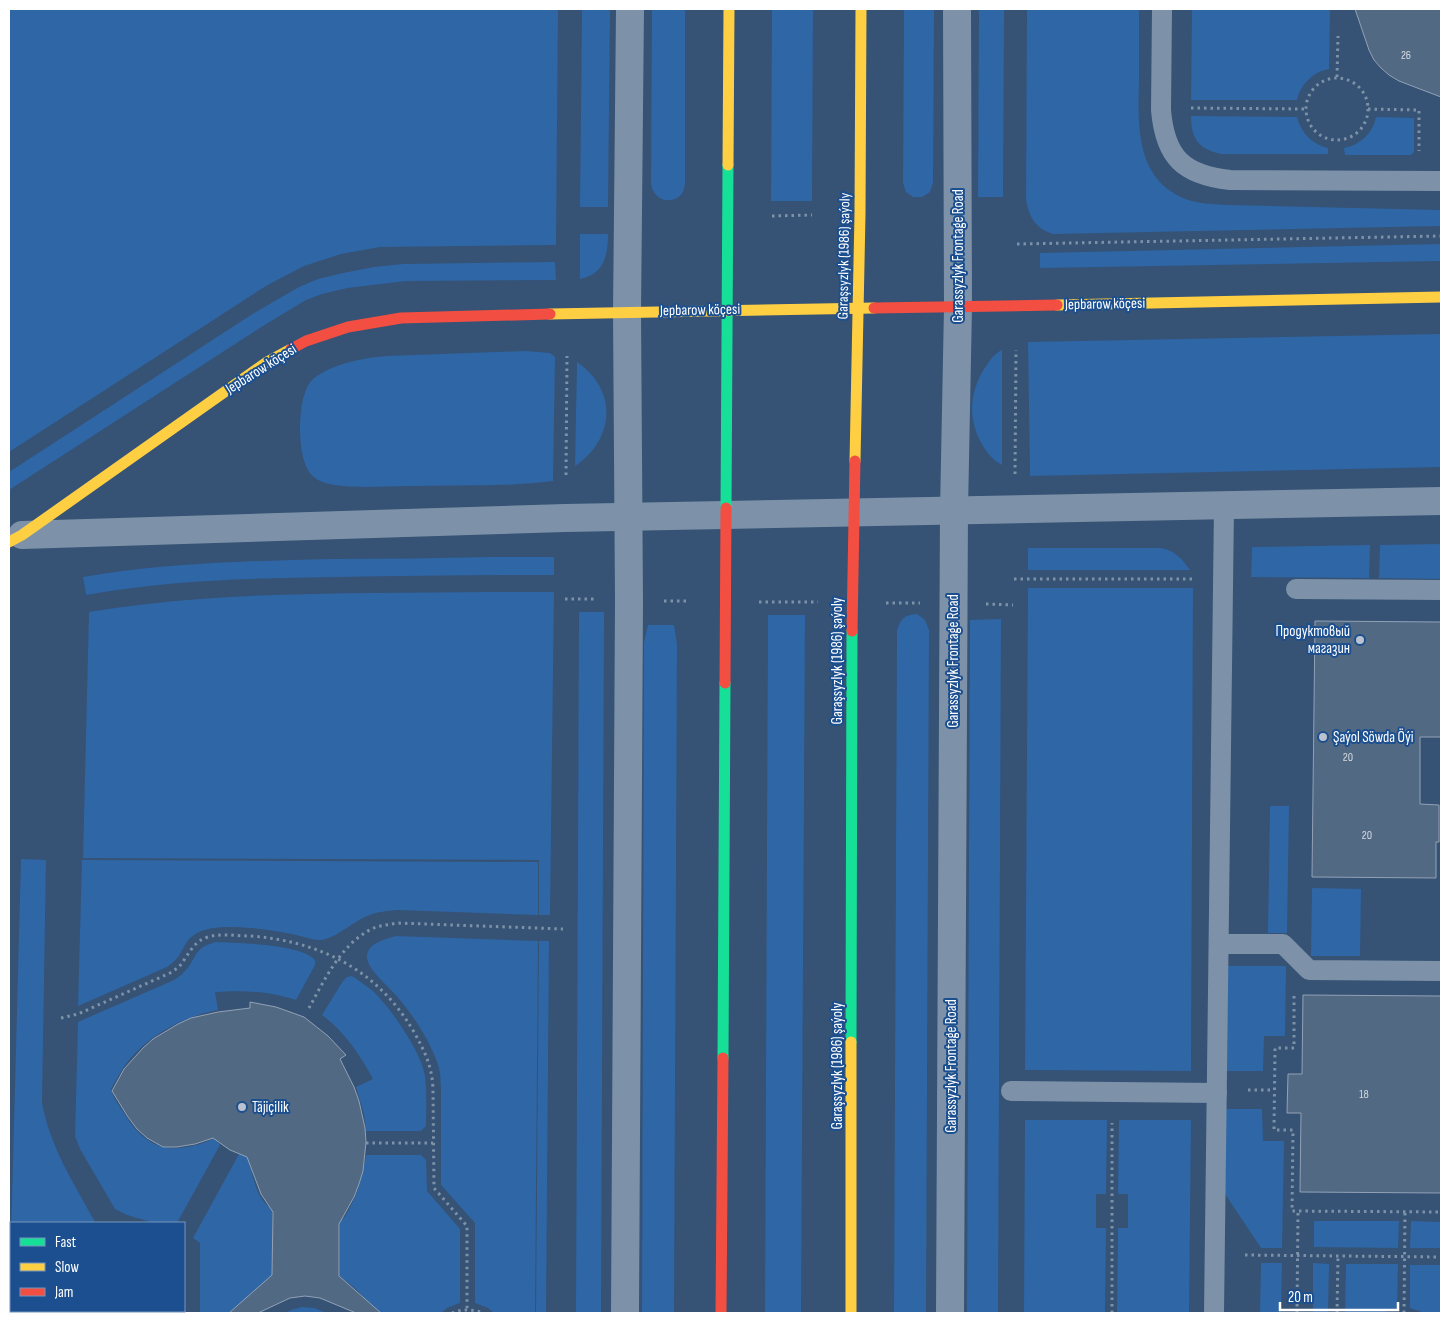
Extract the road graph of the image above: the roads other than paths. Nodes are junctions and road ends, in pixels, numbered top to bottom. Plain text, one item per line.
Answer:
1 (630, 9) edge
2 (729, 9) edge
3 (861, 9) edge
4 (957, 9) edge
5 (1162, 9) edge
6 (1441, 181) edge
7 (1441, 297) edge
8 (958, 307) junction
9 (858, 308) junction
10 (727, 310) junction
11 (627, 312) junction
12 (1441, 502) edge
13 (1224, 506) junction
14 (954, 511) junction
15 (854, 513) junction
16 (726, 515) junction
17 (629, 516) junction
18 (15, 539) edge
19 (1296, 589) dead end
20 (1441, 590) edge
21 (1219, 944) junction
22 (1441, 971) edge
23 (1011, 1091) dead end
24 (1217, 1093) junction
25 (625, 1313) edge
26 (722, 1313) edge
27 (851, 1313) edge
28 (950, 1313) edge
29 (1214, 1313) edge

1 - 11 street
2 - 10 main road
3 - 9 main road, Garaşsyzlyk (1986) şaýoly
4 - 8 street, Garassyzlyk Frontage Road
5 - 6 lane
7 - 8 main road, Jepbarow köçesi
8 - 9 main road, Jepbarow köçesi
8 - 14 street, Garassyzlyk Frontage Road
9 - 10 main road, Jepbarow köçesi
9 - 15 main road, Garaşsyzlyk (1986) şaýoly
10 - 11 main road, Jepbarow köçesi
10 - 16 main road
11 - 17 street
11 - 18 main road, Jepbarow köçesi
12 - 13 street, Jepbarow köçesi
13 - 14 street, Jepbarow köçesi
13 - 21 lane
14 - 15 street, Jepbarow köçesi
14 - 28 street, Garassyzlyk Frontage Road
15 - 16 street, Jepbarow köçesi
15 - 27 main road, Garaşsyzlyk (1986) şaýoly
16 - 17 street, Jepbarow köçesi
16 - 26 main road
17 - 18 street, Jepbarow köçesi
17 - 25 street
19 - 20 lane
21 - 22 lane
21 - 24 lane
23 - 24 lane
24 - 29 lane

